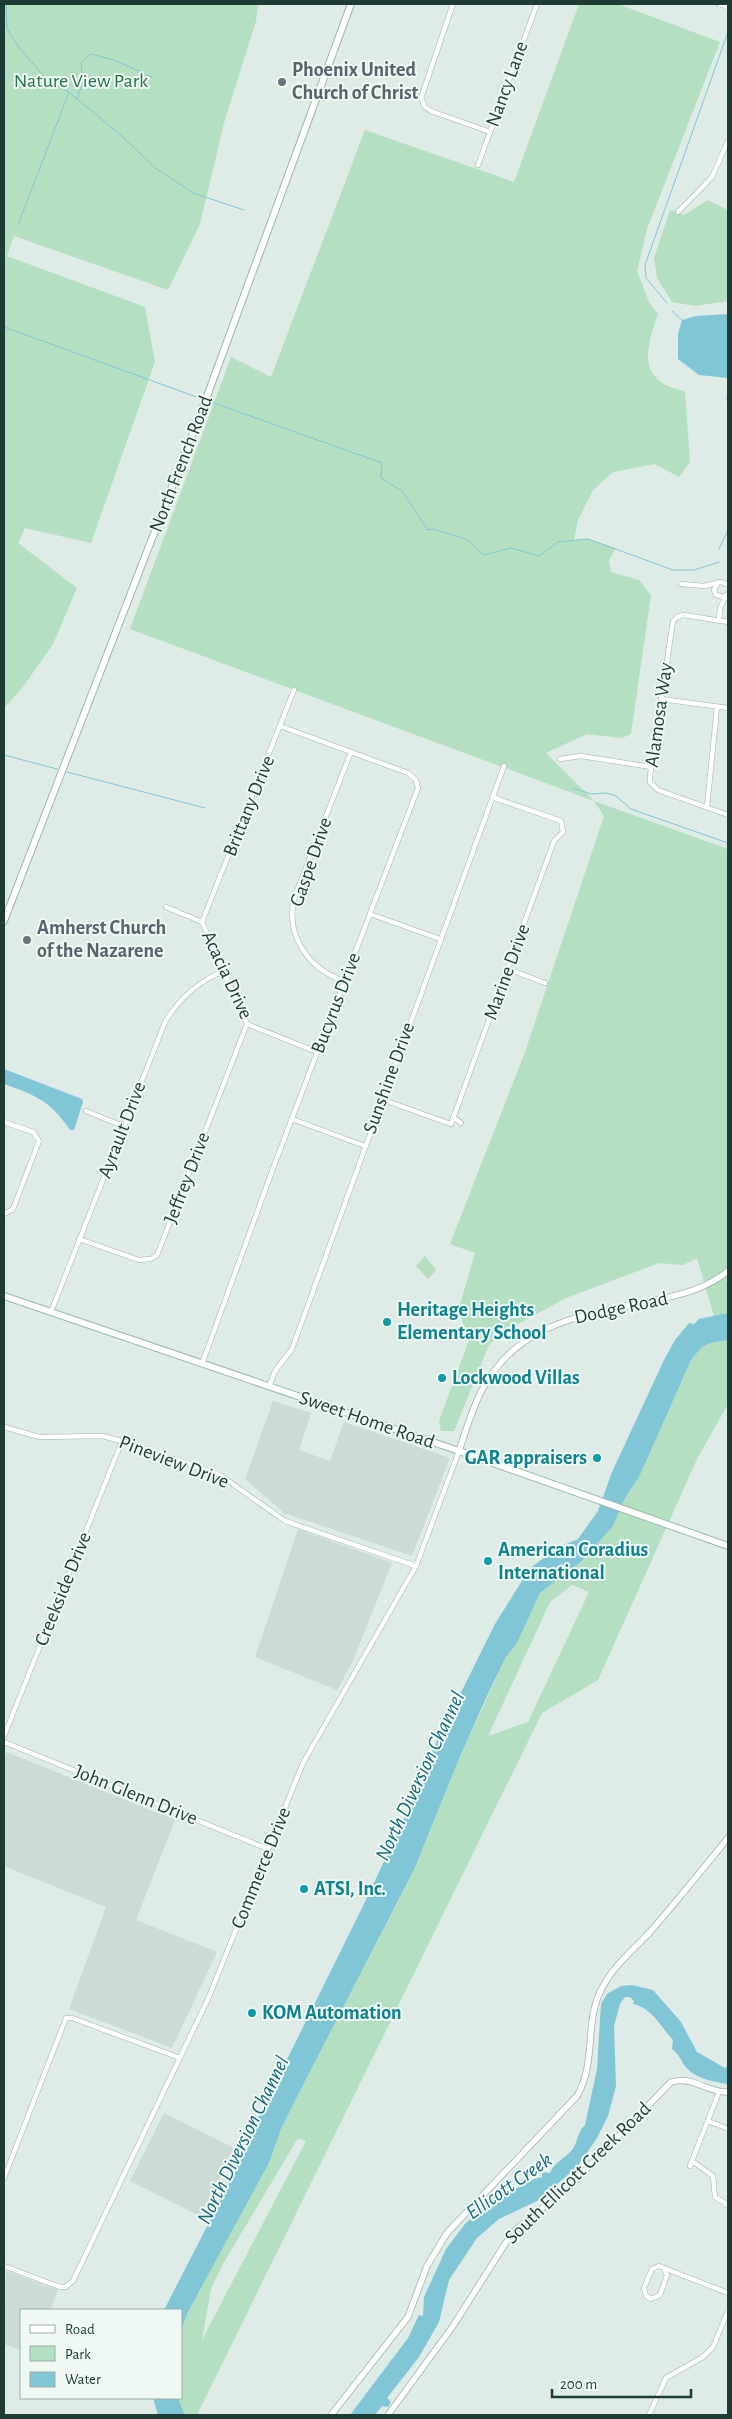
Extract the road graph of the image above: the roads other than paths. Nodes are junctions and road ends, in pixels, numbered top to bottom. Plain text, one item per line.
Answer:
1 (351, 4) edge
2 (453, 4) edge
3 (537, 4) edge
4 (719, 4) edge
5 (728, 7) edge
6 (490, 132) junction
7 (728, 141) edge
8 (478, 164) dead end
9 (678, 212) dead end
10 (681, 584) dead end
11 (717, 584) junction
12 (728, 585) edge
13 (704, 586) junction
14 (716, 594) junction
15 (727, 595) edge
16 (720, 608) junction
17 (718, 621) junction
18 (728, 622) edge
19 (294, 690) dead end
20 (661, 699) junction
21 (717, 707) junction
22 (728, 708) edge
23 (280, 726) junction
24 (351, 752) junction
25 (560, 759) dead end
26 (504, 766) dead end
27 (651, 767) junction
28 (492, 797) junction
29 (707, 807) junction
30 (728, 815) edge
31 (166, 908) dead end
32 (370, 914) junction
33 (4, 922) edge
34 (202, 922) junction
35 (440, 939) junction
36 (508, 969) junction
37 (224, 971) junction
38 (344, 981) junction
39 (545, 983) dead end
40 (247, 1024) junction
41 (317, 1052) junction
42 (381, 1099) junction
43 (86, 1111) dead end
44 (453, 1117) junction
45 (292, 1118) junction
46 (4, 1122) edge
47 (461, 1123) dead end
48 (123, 1126) junction
49 (365, 1146) junction
50 (4, 1214) edge
51 (79, 1239) junction
52 (728, 1272) edge
53 (4, 1296) edge
54 (51, 1312) junction
55 (202, 1364) junction
56 (269, 1387) junction
57 (4, 1427) edge
58 (122, 1441) junction
59 (459, 1451) junction
60 (728, 1546) edge
61 (416, 1566) junction
62 (4, 1736) edge
63 (4, 1742) edge
64 (728, 1838) edge
65 (268, 1849) junction
66 (180, 2058) junction
67 (719, 2092) junction
68 (728, 2092) edge
69 (708, 2121) junction
70 (728, 2129) edge
71 (4, 2178) edge
72 (728, 2205) edge
73 (4, 2266) edge
74 (664, 2268) junction
75 (728, 2293) edge
76 (728, 2311) edge
77 (331, 2415) edge
78 (388, 2415) edge
79 (649, 2415) edge

1 - 33 main road, North French Road
2 - 6 street
3 - 6 street, Nancy Lane
4 - 5 street
6 - 8 street, Nancy Lane
7 - 9 street
10 - 13 street
11 - 12 street
11 - 13 street
11 - 14 street
13 - 14 street
14 - 15 street
14 - 16 street
15 - 16 street
16 - 17 street
17 - 18 street, Alamosa Way
17 - 20 street, Alamosa Way
19 - 23 street, Brittany Drive
20 - 21 street
20 - 27 street, Alamosa Way
21 - 22 street
21 - 29 street
23 - 24 street, Bucyrus Drive
23 - 34 street, Brittany Drive
24 - 32 street, Bucyrus Drive
24 - 38 street, Gaspe Drive
25 - 27 street
26 - 28 street, Sunshine Drive
27 - 29 street, Alamosa Way
28 - 35 street, Sunshine Drive
28 - 36 street, Marine Drive
29 - 30 street, Alamosa Way
31 - 34 street, Acacia Drive
32 - 35 street
32 - 38 street, Bucyrus Drive
34 - 37 street, Acacia Drive
35 - 42 street, Sunshine Drive
36 - 39 street
36 - 44 street, Marine Drive
37 - 40 street, Acacia Drive
37 - 48 street, Ayrault Drive
38 - 41 street, Bucyrus Drive
40 - 41 street, Acacia Drive
40 - 51 street, Jeffrey Drive
41 - 45 street, Bucyrus Drive
42 - 44 street
42 - 49 street, Sunshine Drive
43 - 48 street
44 - 47 street
45 - 49 street
45 - 55 street, Bucyrus Drive
46 - 50 street
48 - 51 street, Ayrault Drive
49 - 56 street, Sunshine Drive
51 - 54 street, Ayrault Drive
52 - 59 street, Dodge Road
53 - 54 main road, Sweet Home Road
54 - 55 main road, Sweet Home Road
55 - 56 main road, Sweet Home Road
56 - 59 main road, Sweet Home Road
57 - 58 street, Pineview Drive
58 - 61 street, Pineview Drive
58 - 62 street, Creekside Drive
59 - 60 main road, Sweet Home Road
59 - 61 street, Commerce Drive
61 - 65 street, Commerce Drive
63 - 65 street, John Glenn Drive
64 - 77 street
65 - 66 street, Commerce Drive
66 - 71 street
66 - 73 street, Commerce Drive
67 - 68 street, South Ellicott Creek Road
67 - 69 street
67 - 78 street, South Ellicott Creek Road
69 - 70 street
69 - 72 street
74 - 74 street
74 - 75 street
76 - 79 street

